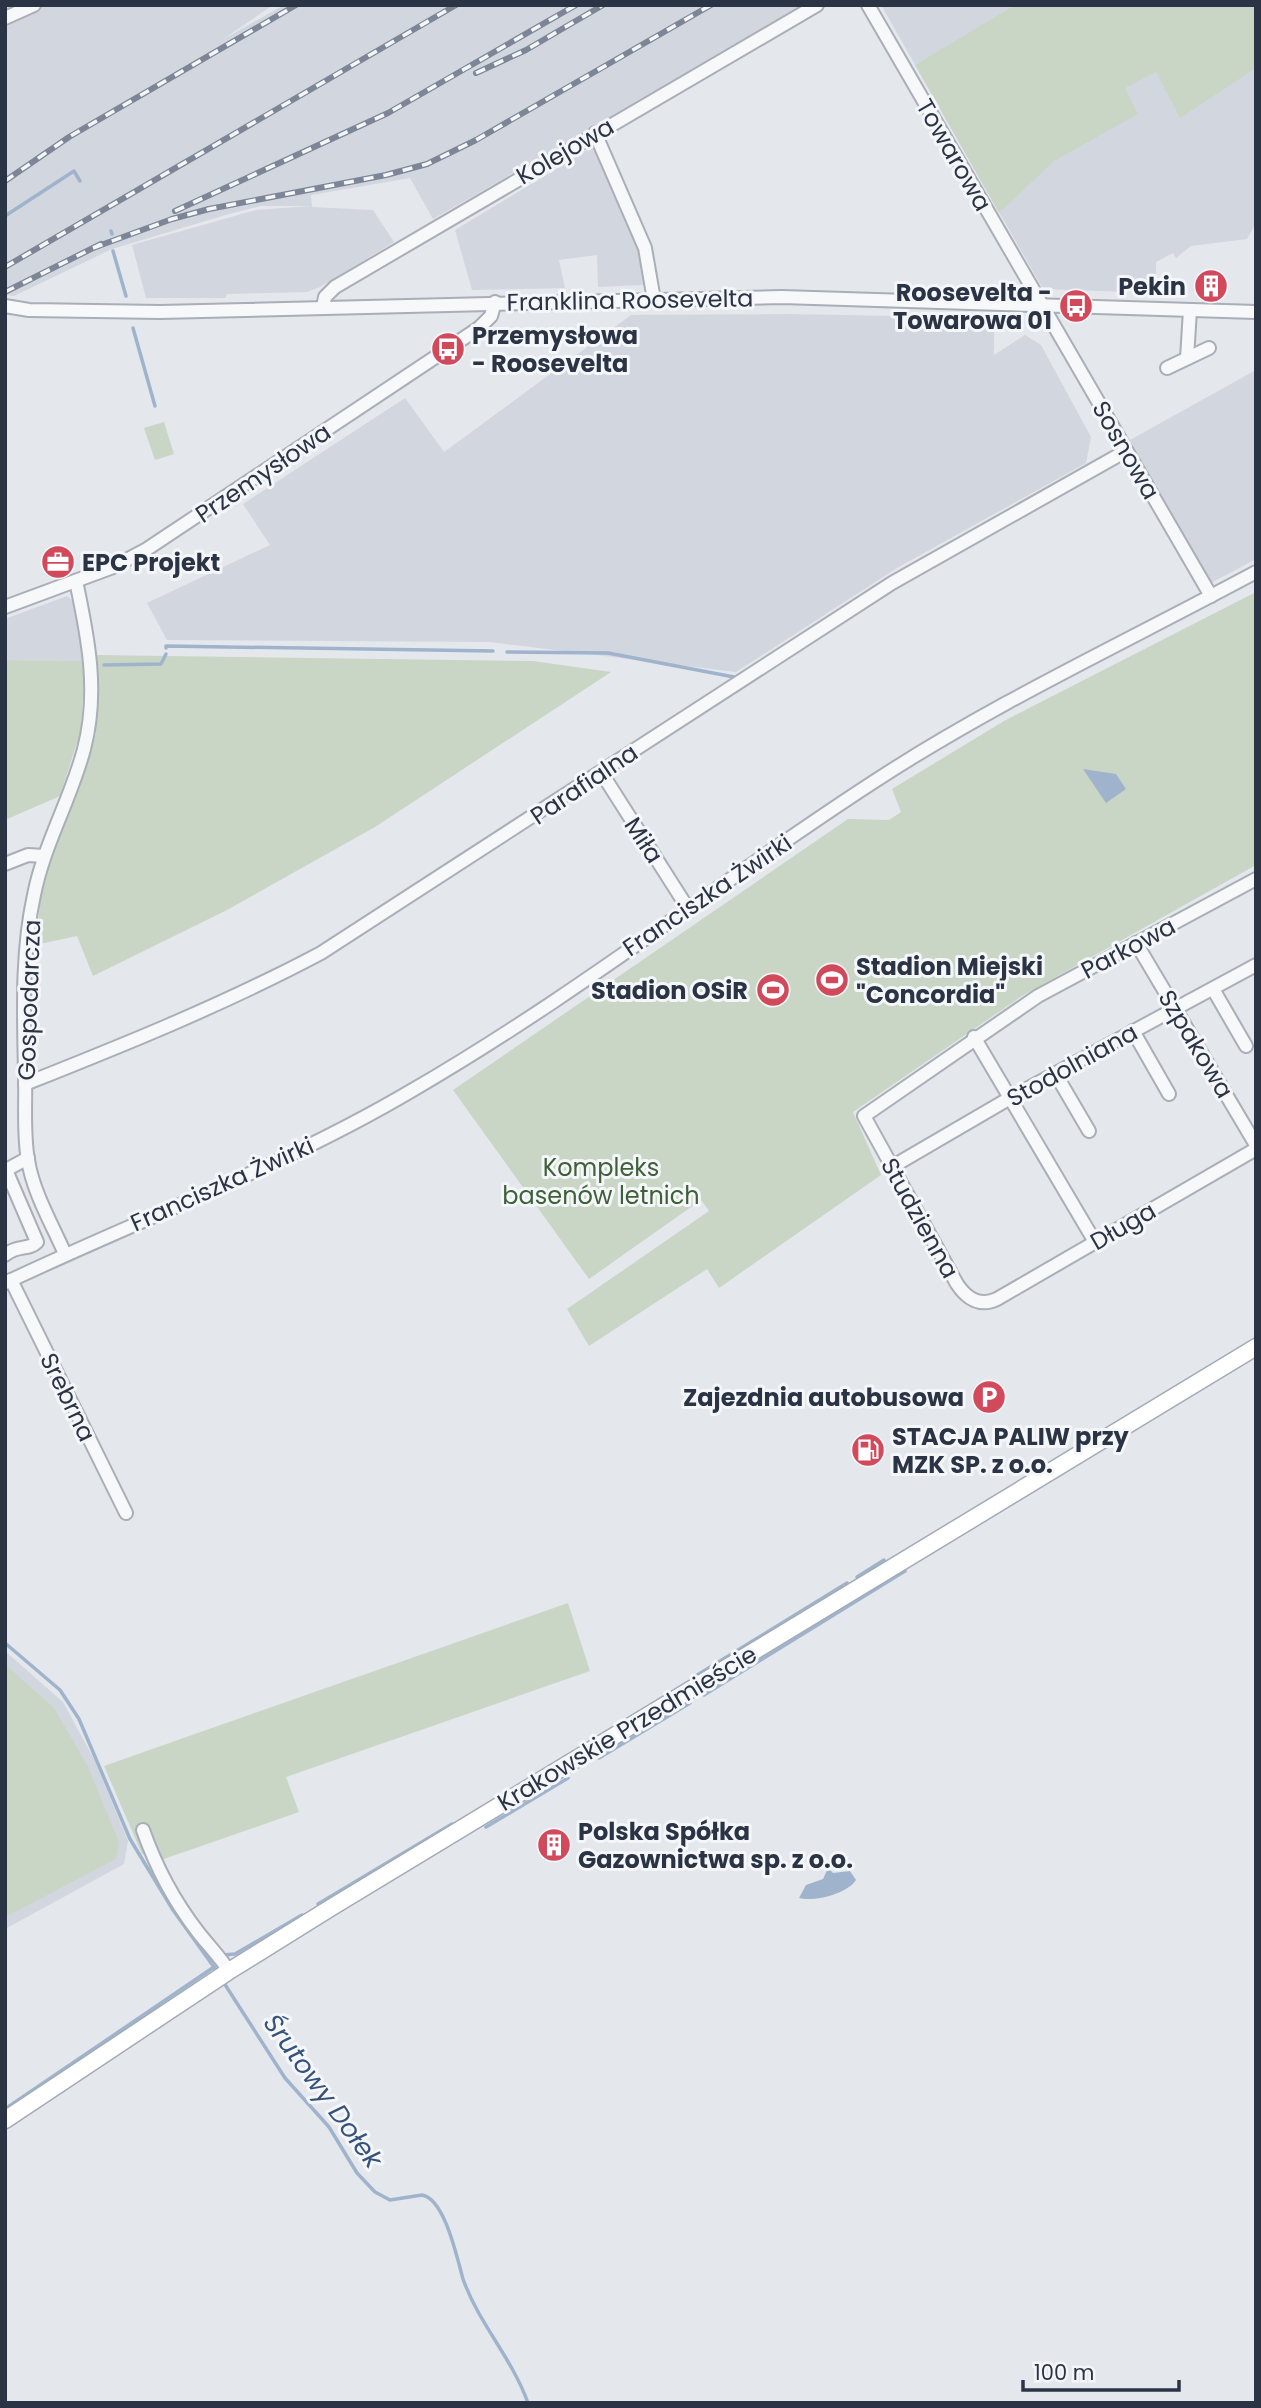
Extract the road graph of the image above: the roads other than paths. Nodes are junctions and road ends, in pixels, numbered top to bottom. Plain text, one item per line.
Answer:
1 (34, 5) edge
2 (817, 5) edge
3 (868, 5) edge
4 (5, 18) edge
5 (595, 133) junction
6 (654, 299) junction
7 (495, 302) junction
8 (1040, 304) junction
9 (5, 306) edge
10 (323, 307) junction
11 (1190, 310) junction
12 (1256, 312) edge
13 (1209, 348) dead end
14 (1187, 358) junction
15 (1167, 368) dead end
16 (1126, 451) junction
17 (1256, 572) edge
18 (76, 581) junction
19 (1211, 596) junction
20 (5, 607) edge
21 (601, 772) junction
22 (44, 856) junction
23 (5, 864) edge
24 (1256, 879) edge
25 (687, 907) junction
26 (1136, 943) junction
27 (1256, 965) edge
28 (1213, 989) junction
29 (1175, 1009) junction
30 (1133, 1031) junction
31 (974, 1037) junction
32 (1246, 1046) dead end
33 (1055, 1073) junction
34 (25, 1084) junction
35 (1169, 1094) dead end
36 (1010, 1098) junction
37 (864, 1116) joint
38 (1089, 1131) dead end
39 (1256, 1147) edge
40 (27, 1158) junction
41 (890, 1168) junction
42 (1095, 1242) junction
43 (65, 1254) junction
44 (5, 1256) edge
45 (11, 1280) edge
46 (990, 1302) joint
47 (1256, 1347) edge
48 (126, 1513) dead end
49 (143, 1830) dead end
50 (229, 1971) junction
51 (5, 2120) edge

1 - 4 street
2 - 5 street, Kolejowa
3 - 8 street, Towarowa
5 - 6 street
5 - 10 street, Kolejowa
6 - 7 street, Franklina Roosevelta
6 - 8 street, Franklina Roosevelta
7 - 10 street, Franklina Roosevelta
7 - 18 street, Przemysłowa
8 - 11 street, Franklina Roosevelta
8 - 16 street, Sosnowa
9 - 10 street, Franklina Roosevelta
11 - 12 street, Franklina Roosevelta
11 - 14 street
13 - 14 street
14 - 15 street
16 - 19 street, Sosnowa
16 - 21 street, Parafialna
17 - 19 street, Franciszka Żwirki
18 - 20 street, Przemysłowa
18 - 22 street, Gospodarcza
19 - 25 street, Franciszka Żwirki
21 - 25 street, Miła
21 - 34 street, Parafialna
22 - 23 street
22 - 34 street, Gospodarcza
24 - 26 street, Parkowa
25 - 43 street, Franciszka Żwirki
26 - 29 street, Szpakowa
26 - 31 street, Parkowa
27 - 28 street, Stodolniana
28 - 29 street, Stodolniana
28 - 32 street
29 - 30 street, Stodolniana
29 - 39 street, Szpakowa
30 - 33 street, Stodolniana
30 - 35 street
31 - 36 street
31 - 37 street, Parkowa
33 - 36 street, Stodolniana
33 - 38 street
34 - 40 street, Gospodarcza
36 - 41 street, Stodolniana
36 - 42 street
37 - 41 street, Studzienna
39 - 42 street, Długa
40 - 43 street, Gospodarcza
40 - 44 street
41 - 46 street, Studzienna
42 - 46 street, Długa
43 - 45 street, Franciszka Żwirki
44 - 45 street, Srebrna
45 - 48 street, Srebrna
47 - 50 main road, Krakowskie Przedmieście
49 - 50 street
50 - 51 main road, Krakowskie Przedmieście

